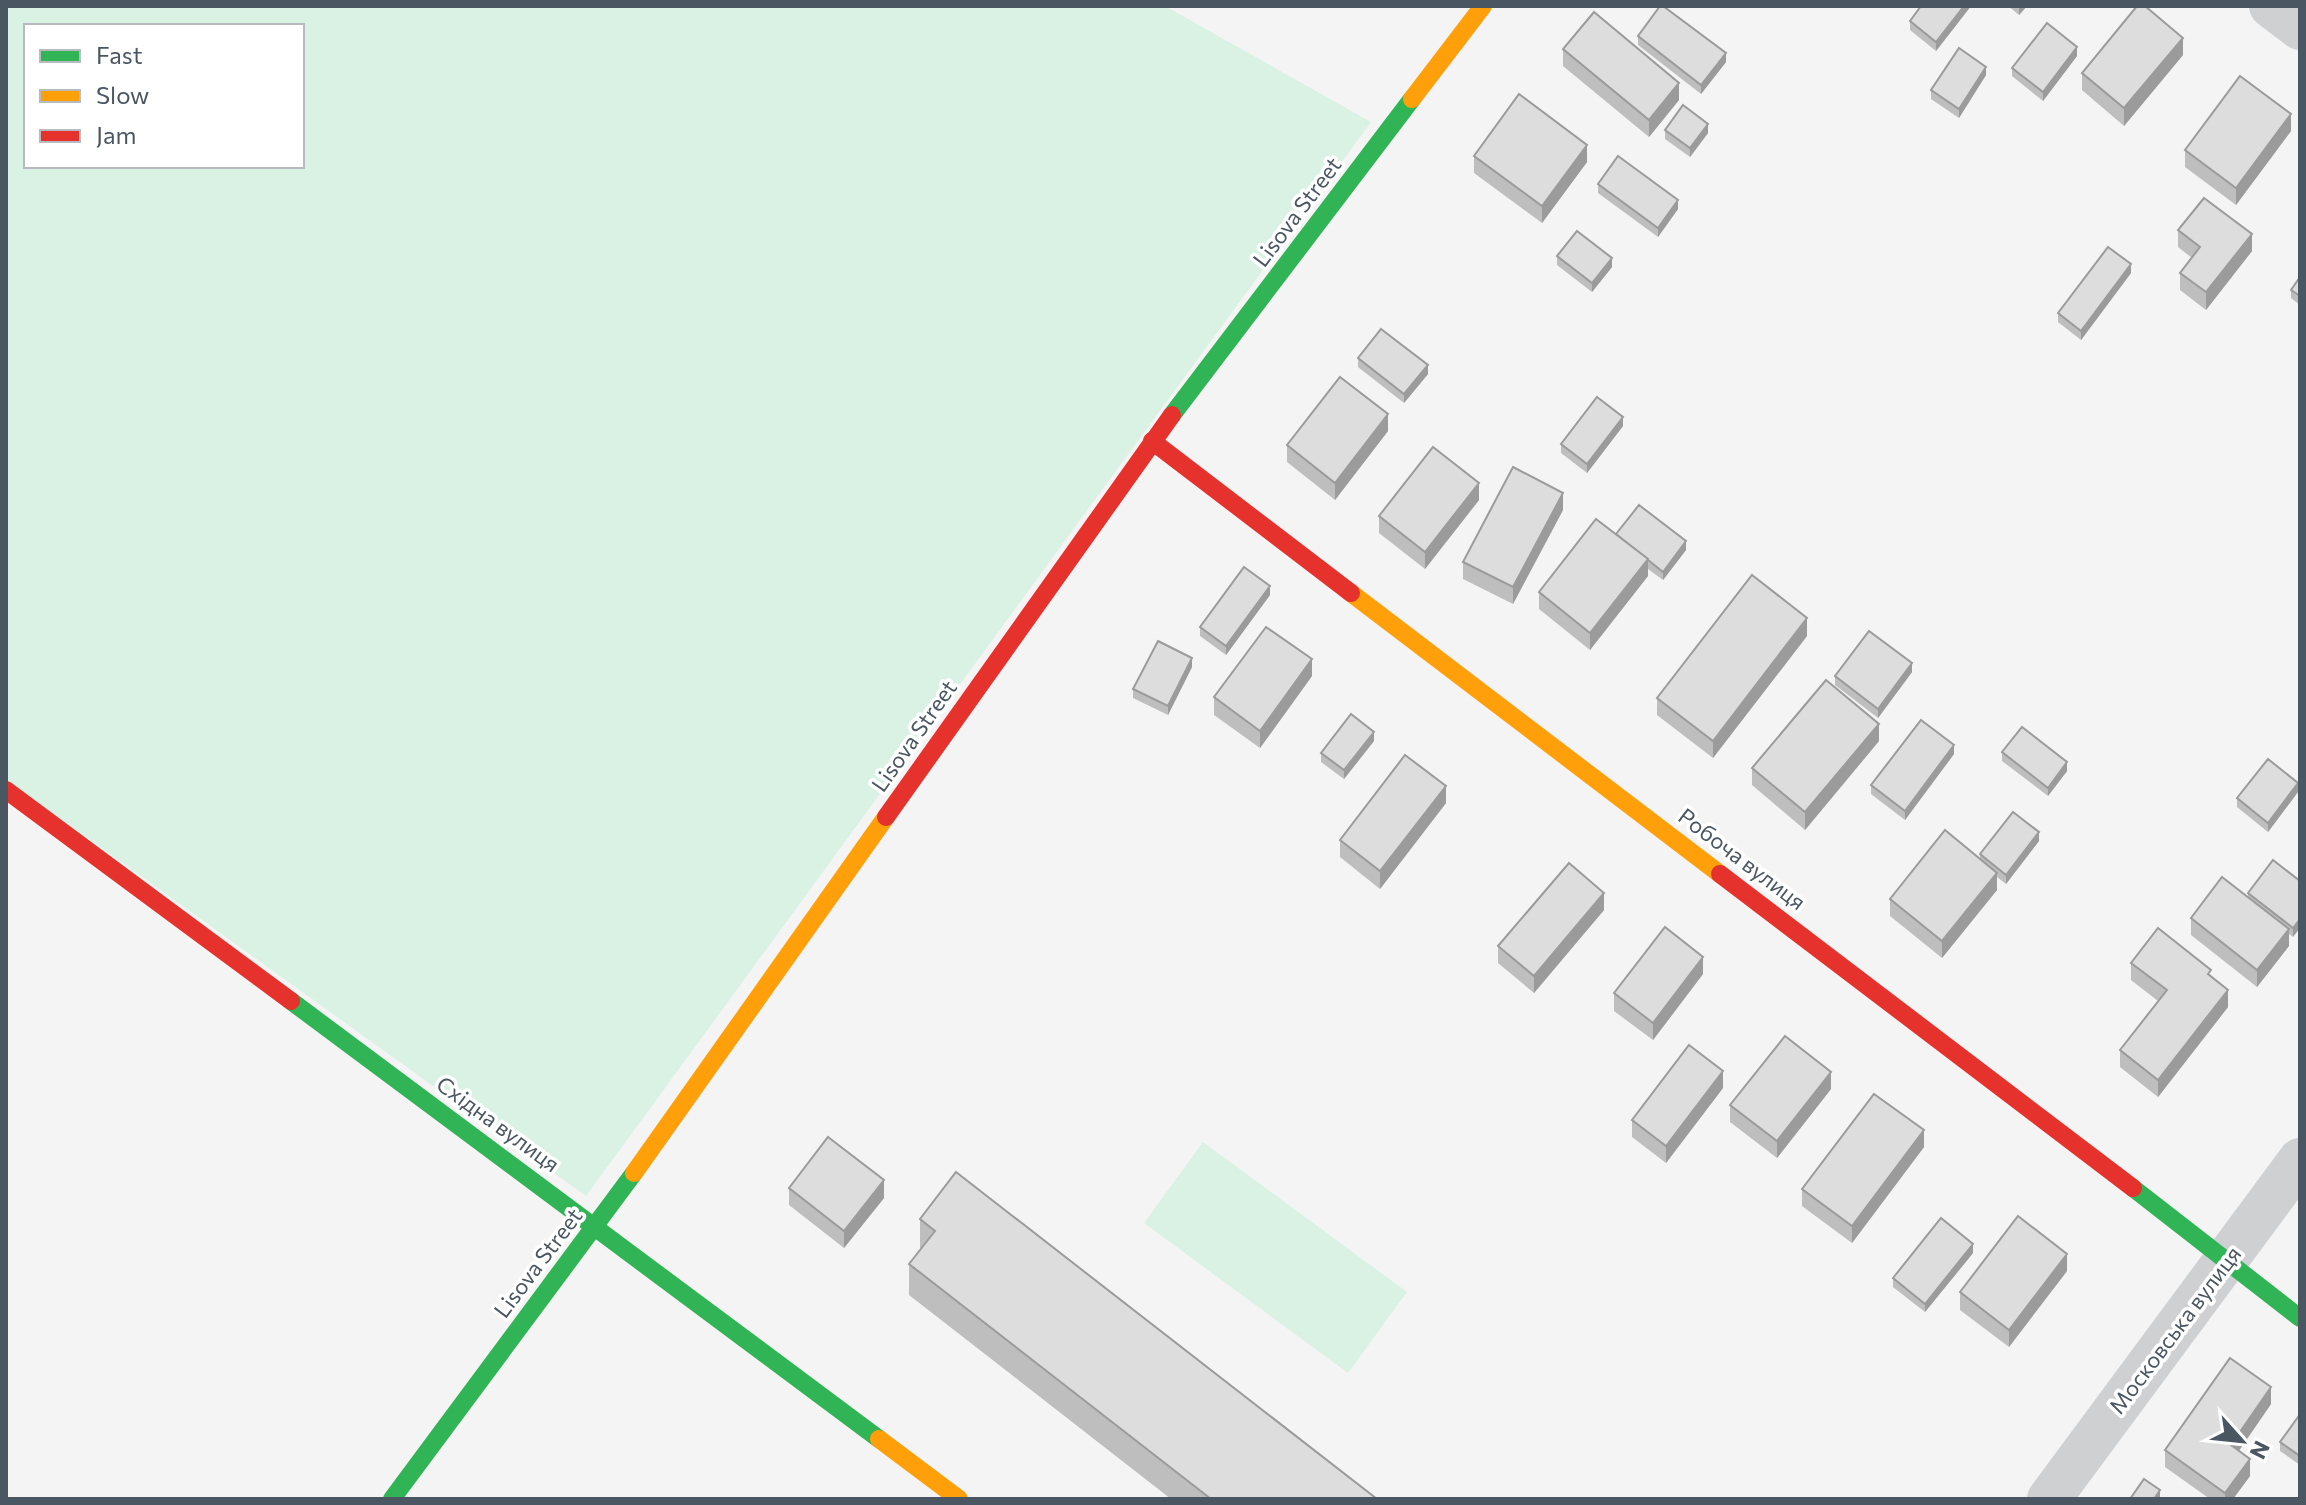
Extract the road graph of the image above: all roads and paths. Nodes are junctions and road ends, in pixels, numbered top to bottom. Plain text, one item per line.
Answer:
1 (1483, 6) edge
2 (2271, 6) edge
3 (2300, 28) edge
4 (1152, 441) junction
5 (6, 790) edge
6 (2300, 1160) edge
7 (596, 1226) junction
8 (2228, 1260) junction
9 (2300, 1318) edge
10 (392, 1499) edge
11 (959, 1499) edge
12 (2049, 1499) edge

1 - 4 street, Lisova Street
2 - 3 street
4 - 7 street, Lisova Street
4 - 8 street, Робоча вулиця
5 - 7 street, Східна вулиця
6 - 8 street, Московська вулиця
7 - 10 street, Lisova Street
7 - 11 street, Східна вулиця
8 - 9 street, Робоча вулиця
8 - 12 street, Московська вулиця

